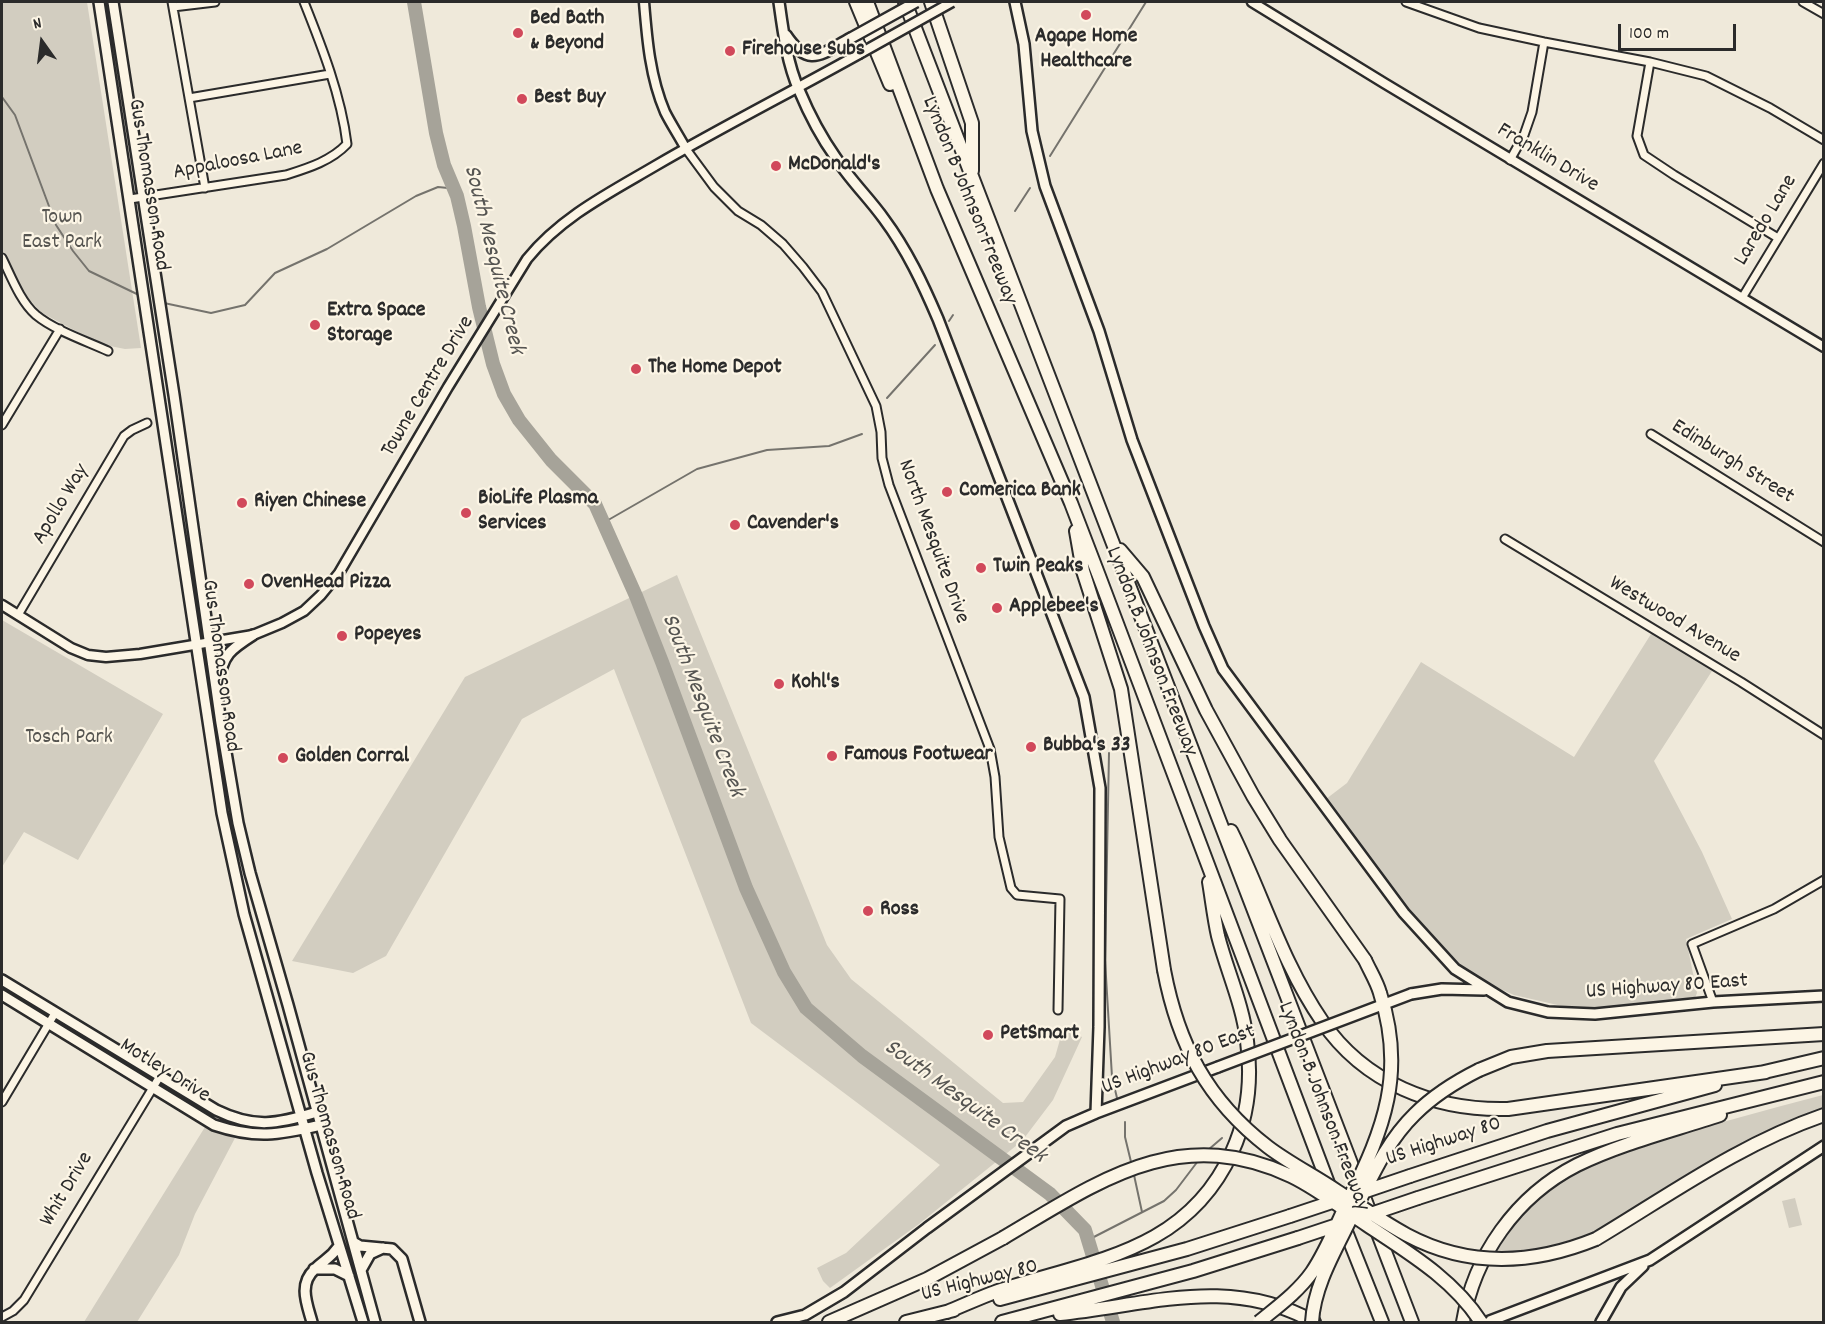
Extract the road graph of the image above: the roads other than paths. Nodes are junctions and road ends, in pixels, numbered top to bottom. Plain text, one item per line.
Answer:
1 (99, 2) edge
2 (113, 2) edge
3 (215, 2) edge
4 (304, 2) edge
5 (644, 2) edge
6 (778, 2) edge
7 (856, 2) edge
8 (867, 2) edge
9 (905, 2) edge
10 (916, 2) edge
11 (931, 2) edge
12 (952, 2) edge
13 (1015, 2) edge
14 (1255, 2) edge
15 (1406, 2) edge
16 (1803, 2) edge
17 (172, 4) edge
18 (1824, 14) edge
19 (783, 31) junction
20 (1544, 42) junction
21 (1650, 62) junction
22 (330, 74) junction
23 (798, 88) junction
24 (189, 98) junction
25 (1824, 140) edge
26 (686, 148) junction
27 (1510, 160) junction
28 (1824, 163) edge
29 (973, 178) junction
30 (205, 188) junction
31 (937, 189) junction
32 (143, 198) junction
33 (130, 199) junction
34 (1778, 238) junction
35 (2, 258) edge
36 (1742, 298) junction
37 (60, 329) junction
38 (1824, 347) edge
39 (108, 351) dead end
40 (147, 423) dead end
41 (2, 425) edge
42 (1651, 434) dead end
43 (186, 475) junction
44 (171, 477) junction
45 (1071, 503) junction
46 (1505, 539) dead end
47 (1113, 541) junction
48 (1824, 542) edge
49 (2, 605) edge
50 (18, 615) junction
51 (253, 635) junction
52 (210, 643) junction
53 (196, 645) junction
54 (217, 694) junction
55 (1824, 735) edge
56 (228, 763) junction
57 (1198, 763) junction
58 (214, 766) junction
59 (1203, 851) junction
60 (250, 873) junction
61 (234, 877) junction
62 (1824, 880) edge
63 (2, 980) edge
64 (1486, 990) junction
65 (2, 994) edge
66 (1824, 996) edge
67 (1713, 1002) junction
68 (1059, 1010) dead end
69 (55, 1013) junction
70 (49, 1023) junction
71 (1824, 1034) edge
72 (1824, 1058) edge
73 (1766, 1071) junction
74 (160, 1076) junction
75 (1824, 1082) edge
76 (153, 1088) junction
77 (1756, 1098) junction
78 (2, 1102) edge
79 (317, 1112) junction
80 (1096, 1113) junction
81 (1824, 1114) edge
82 (301, 1117) junction
83 (1824, 1122) edge
84 (255, 1123) junction
85 (321, 1125) junction
86 (304, 1129) junction
87 (255, 1135) junction
88 (1754, 1146) junction
89 (1824, 1146) edge
90 (343, 1207) junction
91 (330, 1216) junction
92 (346, 1218) junction
93 (353, 1242) junction
94 (339, 1246) junction
95 (385, 1248) junction
96 (1650, 1260) junction
97 (314, 1269) junction
98 (361, 1270) junction
99 (350, 1276) junction
100 (1070, 1276) junction
101 (1078, 1308) junction
102 (2, 1317) edge
103 (312, 1323) edge
104 (363, 1323) edge
105 (375, 1323) edge
106 (420, 1323) edge
107 (777, 1323) edge
108 (829, 1323) edge
109 (906, 1323) edge
110 (1002, 1323) edge
111 (1259, 1323) edge
112 (1313, 1323) edge
113 (1382, 1323) edge
114 (1412, 1323) edge
115 (1463, 1323) edge
116 (1481, 1323) edge
117 (1487, 1323) edge
118 (1601, 1323) edge

1 - 33 main road, Gus Thomasson Road
2 - 32 main road, Gus Thomasson Road
3 - 17 street
4 - 22 street
5 - 26 street, North Mesquite Drive
6 - 19 main road
7 - 31 highway
8 - 31 highway, Lyndon B Johnson Freeway
9 - 29 highway, Lyndon B Johnson Freeway
10 - 19 main road, bridge
11 - 29 highway
12 - 23 street, Towne Centre Drive, bridge
13 - 64 main road
14 - 27 street, Franklin Drive
15 - 20 street
16 - 18 street
17 - 24 street
19 - 23 main road
20 - 21 street
20 - 27 street
21 - 25 street
21 - 34 street
22 - 24 street
22 - 30 street, Appaloosa Lane
23 - 26 street, Towne Centre Drive
23 - 80 main road
24 - 30 street
26 - 51 street, Towne Centre Drive
26 - 68 street, North Mesquite Drive
27 - 36 street, Franklin Drive
28 - 34 street, Laredo Lane
29 - 47 highway, Lyndon B Johnson Freeway
30 - 32 street, Appaloosa Lane
31 - 45 highway, Lyndon B Johnson Freeway
32 - 33 street, Appaloosa Lane
32 - 43 main road, Gus Thomasson Road
33 - 44 main road, Gus Thomasson Road
34 - 36 street, Laredo Lane
35 - 37 street
36 - 38 street, Franklin Drive
37 - 39 street
37 - 41 street
40 - 50 street, Apollo Way
42 - 48 street, Edinburgh Street
43 - 44 main road
43 - 52 main road, Gus Thomasson Road
44 - 53 main road, Gus Thomasson Road
45 - 59 highway, Lyndon B Johnson Freeway
45 - 88 highway, bridge
46 - 55 street, Westwood Avenue
47 - 57 highway, Lyndon B Johnson Freeway
47 - 111 highway, bridge
49 - 50 street, Towne Centre Drive
50 - 53 street, Towne Centre Drive
51 - 52 street, Towne Centre Drive
51 - 54 main road
52 - 53 street, Towne Centre Drive
52 - 54 main road, Gus Thomasson Road
53 - 58 main road, Gus Thomasson Road
54 - 56 main road, Gus Thomasson Road
56 - 58 main road
56 - 60 main road, Gus Thomasson Road
57 - 73 highway
57 - 114 highway, Lyndon B Johnson Freeway
58 - 61 main road, Gus Thomasson Road
59 - 100 highway
59 - 113 highway, Lyndon B Johnson Freeway
60 - 61 main road
60 - 79 main road, Gus Thomasson Road
61 - 82 main road, Gus Thomasson Road
62 - 67 street
63 - 69 main road, Motley Drive
64 - 67 main road, US Highway 80 East
64 - 80 main road, US Highway 80 East, bridge
65 - 70 main road, Motley Drive
66 - 67 main road, US Highway 80 East
69 - 70 street
69 - 74 main road, Motley Drive
70 - 76 main road, Motley Drive
70 - 78 street
71 - 112 highway, bridge
72 - 73 highway, US Highway 80
73 - 100 highway, US Highway 80, bridge
74 - 76 street, Whit Drive
74 - 84 main road, Motley Drive
75 - 77 highway, US Highway 80
76 - 87 main road, Motley Drive
76 - 102 street, Whit Drive
77 - 101 highway, US Highway 80, bridge
77 - 115 highway
79 - 82 main road, Motley Drive
79 - 85 main road, Gus Thomasson Road
80 - 107 main road, US Highway 80 East
81 - 88 highway
82 - 84 main road, Motley Drive
82 - 86 main road, Gus Thomasson Road
83 - 88 highway
84 - 87 main road
85 - 86 main road, Motley Drive
85 - 90 main road, Gus Thomasson Road
86 - 87 main road, Motley Drive
86 - 91 main road, Gus Thomasson Road
89 - 96 main road
90 - 91 main road
90 - 92 main road, Gus Thomasson Road
91 - 92 main road
91 - 94 main road, Gus Thomasson Road
92 - 93 main road, Gus Thomasson Road
93 - 95 main road
93 - 98 main road, Gus Thomasson Road
94 - 97 main road
94 - 99 main road, Gus Thomasson Road
95 - 98 main road
95 - 106 main road
96 - 117 main road
96 - 118 main road
97 - 99 main road
97 - 103 main road
98 - 105 main road, Gus Thomasson Road
99 - 104 main road, Gus Thomasson Road
100 - 109 highway, US Highway 80
101 - 110 highway, US Highway 80
101 - 112 highway
108 - 116 highway, bridge

